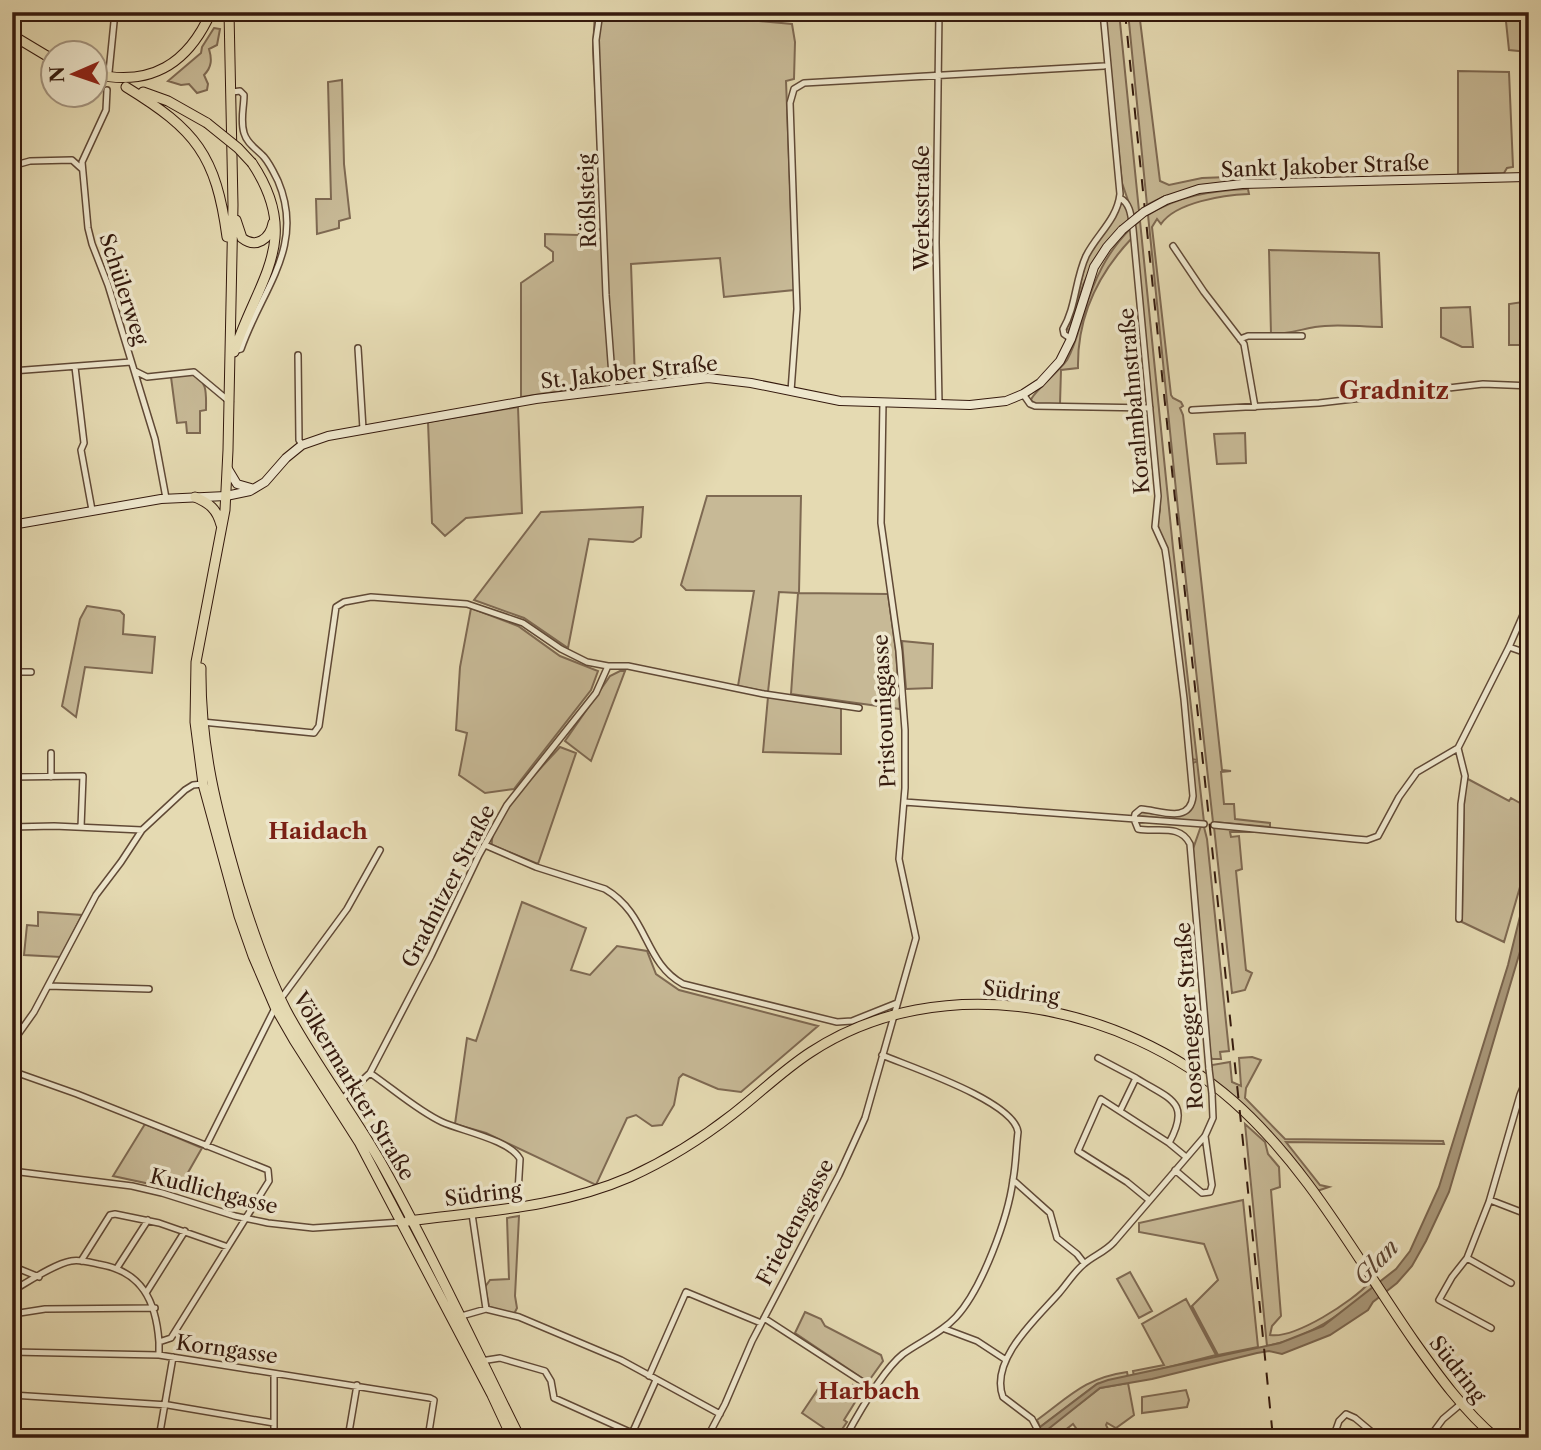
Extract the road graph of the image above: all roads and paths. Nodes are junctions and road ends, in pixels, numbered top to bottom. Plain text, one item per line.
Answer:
1 (115, 12) edge
2 (211, 12) edge
3 (229, 12) edge
4 (600, 12) edge
5 (939, 12) edge
6 (1103, 12) edge
7 (12, 35) edge
8 (38, 51) edge
9 (1104, 66) dead end
10 (109, 72) dead end
11 (938, 75) junction
12 (108, 77) edge
13 (108, 80) edge
14 (126, 87) junction
15 (232, 92) junction
16 (106, 108) edge
17 (84, 157) junction
18 (72, 160) junction
19 (12, 166) edge
20 (82, 169) junction
21 (1529, 177) edge
22 (1120, 198) junction
23 (233, 205) junction
24 (275, 215) junction
25 (1173, 246) dead end
26 (231, 264) junction
27 (1302, 336) dead end
28 (1071, 339) junction
29 (1240, 339) junction
30 (358, 348) dead end
31 (234, 351) junction
32 (298, 355) dead end
33 (131, 362) junction
34 (230, 363) junction
35 (75, 367) junction
36 (135, 371) junction
37 (12, 373) edge
38 (147, 377) junction
39 (138, 385) junction
40 (1529, 386) edge
41 (613, 389) junction
42 (791, 391) junction
43 (1023, 394) junction
44 (230, 402) junction
45 (883, 402) junction
46 (939, 404) junction
47 (1255, 407) junction
48 (15, 408) dead end
49 (1150, 408) junction
50 (1192, 410) dead end
51 (363, 429) junction
52 (302, 445) junction
53 (228, 469) junction
54 (12, 478) edge
55 (257, 488) junction
56 (226, 496) junction
57 (195, 497) junction
58 (166, 498) junction
59 (92, 510) junction
60 (14, 524) edge
61 (221, 528) junction
62 (1529, 601) edge
63 (1509, 647) junction
64 (1529, 654) edge
65 (608, 666) junction
66 (12, 672) edge
67 (31, 672) dead end
68 (859, 708) dead end
69 (199, 722) junction
70 (197, 744) junction
71 (1458, 748) junction
72 (206, 751) junction
73 (51, 753) dead end
74 (51, 777) junction
75 (12, 778) edge
76 (207, 784) junction
77 (904, 802) junction
78 (1134, 819) junction
79 (1204, 824) dead end
80 (1214, 825) dead end
81 (12, 827) edge
82 (81, 827) junction
83 (142, 830) junction
84 (485, 845) junction
85 (380, 850) dead end
86 (1458, 919) dead end
87 (48, 986) junction
88 (149, 989) dead end
89 (278, 1003) junction
90 (897, 1003) junction
91 (894, 1014) junction
92 (12, 1044) edge
93 (882, 1055) junction
94 (1098, 1058) dead end
95 (12, 1071) edge
96 (370, 1073) junction
97 (1529, 1073) edge
98 (1136, 1078) junction
99 (339, 1102) junction
100 (1120, 1111) junction
101 (1205, 1136) junction
102 (1169, 1143) junction
103 (206, 1146) junction
104 (1186, 1157) junction
105 (1175, 1170) junction
106 (12, 1171) edge
107 (1013, 1180) junction
108 (1149, 1200) junction
109 (1490, 1200) junction
110 (406, 1208) junction
111 (395, 1209) junction
112 (517, 1209) junction
113 (472, 1214) junction
114 (1529, 1215) edge
115 (245, 1218) junction
116 (428, 1219) junction
117 (148, 1220) junction
118 (408, 1221) junction
119 (388, 1223) junction
120 (185, 1231) junction
121 (408, 1234) junction
122 (422, 1237) junction
123 (228, 1247) junction
124 (1467, 1258) junction
125 (81, 1261) junction
126 (1084, 1263) junction
127 (12, 1266) edge
128 (117, 1268) junction
129 (39, 1276) junction
130 (1511, 1283) dead end
131 (13, 1291) edge
132 (146, 1293) junction
133 (155, 1308) junction
134 (486, 1309) junction
135 (13, 1314) edge
136 (458, 1317) junction
137 (762, 1320) junction
138 (12, 1324) edge
139 (1491, 1328) dead end
140 (945, 1329) junction
141 (159, 1342) junction
142 (12, 1352) edge
143 (159, 1355) junction
144 (472, 1356) junction
145 (173, 1357) junction
146 (1006, 1360) junction
147 (483, 1362) junction
148 (274, 1375) junction
149 (649, 1376) junction
150 (656, 1380) junction
151 (357, 1385) junction
152 (875, 1390) junction
153 (12, 1395) edge
154 (1462, 1404) junction
155 (164, 1406) junction
156 (720, 1414) junction
157 (274, 1423) junction
158 (631, 1436) edge
159 (159, 1438) edge
160 (274, 1438) edge
161 (348, 1438) edge
162 (428, 1438) edge
163 (512, 1438) edge
164 (520, 1438) edge
165 (707, 1438) edge
166 (845, 1438) edge
167 (1042, 1438) edge
168 (1333, 1438) edge
169 (1379, 1438) edge
170 (1429, 1438) edge
171 (1496, 1438) edge

1 - 10 street
2 - 12 main road
3 - 15 main road
4 - 41 street, Rößlsteig
5 - 11 street, Werksstraße
6 - 22 street, Koralmbahnstraße
7 - 8 main road
9 - 11 street
11 - 42 street
11 - 46 street, Werksstraße
13 - 14 main road
14 - 24 main road, bridge
14 - 26 main road
15 - 23 main road
15 - 31 street
16 - 17 street, Schülerweg
17 - 18 street
17 - 20 street, Schülerweg
18 - 19 street
18 - 20 street
20 - 33 street, Schülerweg
21 - 28 main road, Sankt Jakober Straße, bridge
22 - 28 street
22 - 49 street, Koralmbahnstraße
23 - 24 main road
23 - 26 main road
24 - 31 main road
25 - 29 street
26 - 34 main road, Völkermarkter Straße
27 - 29 street
28 - 43 main road, Sankt Jakober Straße
29 - 47 street
30 - 51 street
31 - 34 main road
32 - 52 street
33 - 35 street
33 - 36 street, Schülerweg
34 - 44 main road, Völkermarkter Straße
35 - 37 street
35 - 59 street
36 - 38 street
36 - 39 street, Schülerweg
37 - 48 street
38 - 39 street
38 - 44 street
39 - 58 street, Schülerweg
40 - 47 street
41 - 42 main road, St. Jakober Straße
41 - 51 main road, St. Jakober Straße
42 - 45 main road, St. Jakober Straße
43 - 46 main road, St. Jakober Straße
43 - 49 street
44 - 53 main road, Völkermarkter Straße
45 - 46 main road, St. Jakober Straße
45 - 77 street, Pristouniggasse
47 - 50 street
49 - 78 street, Koralmbahnstraße
51 - 52 main road, St. Jakober Straße
52 - 55 main road, St. Jakober Straße
53 - 55 main road
53 - 56 main road, Völkermarkter Straße
54 - 60 street
55 - 56 main road, St. Jakober Straße
56 - 57 main road, St. Jakober Straße
56 - 61 main road, Völkermarkter Straße
57 - 58 main road, St. Jakober Straße
57 - 61 main road
58 - 59 main road, St. Jakober Straße
59 - 60 main road, St. Jakober Straße
61 - 69 main road, Völkermarkter Straße
62 - 63 street
63 - 64 street
63 - 71 street
65 - 68 street
65 - 69 street
65 - 84 street, Gradnitzer Straße
66 - 67 street
69 - 70 main road, Völkermarkter Straße
69 - 72 main road, Völkermarkter Straße
70 - 72 main road
70 - 76 main road, Völkermarkter Straße
71 - 80 street
71 - 86 street
72 - 76 main road, Völkermarkter Straße
73 - 74 street
74 - 75 street
74 - 82 street
76 - 83 street
76 - 89 main road, Völkermarkter Straße
77 - 78 street
77 - 90 street, Pristouniggasse
78 - 79 street
78 - 101 street, Rosenegger Straße, bridge
81 - 82 street
82 - 83 street
83 - 87 street
84 - 90 street
84 - 96 street, Gradnitzer Straße
85 - 89 street
87 - 88 street
87 - 92 street
89 - 99 main road, Völkermarkter Straße
89 - 103 street
90 - 91 street, Pristouniggasse
91 - 93 street, Friedensgasse
91 - 112 main road, Südring
91 - 154 main road, Südring
93 - 107 street
93 - 137 street, Friedensgasse
94 - 98 street
95 - 103 street
96 - 99 street, Gradnitzer Straße
96 - 112 street
97 - 109 street
98 - 100 street
98 - 102 street
99 - 110 main road, Völkermarkter Straße
99 - 111 main road, Völkermarkter Straße
100 - 102 street
100 - 108 street
101 - 104 street, Rosenegger Straße
101 - 105 street
102 - 104 street
103 - 115 street
104 - 105 street, Rosenegger Straße
105 - 108 street, Rosenegger Straße
106 - 115 street, Kudlichgasse
107 - 126 street
107 - 140 street
108 - 126 street, Rosenegger Straße
109 - 114 street
109 - 124 street
110 - 116 main road
110 - 118 main road
110 - 122 main road, Völkermarkter Straße
111 - 119 street
111 - 121 main road, Völkermarkter Straße
112 - 113 main road, Südring
113 - 116 main road, Südring
113 - 134 street
115 - 119 street, Kudlichgasse
115 - 123 street
116 - 118 main road, Südring
116 - 122 main road
117 - 120 street
117 - 125 street
117 - 128 street
118 - 119 street, Kudlichgasse
118 - 121 main road
119 - 121 street
120 - 123 street
120 - 132 street
121 - 136 main road, Völkermarkter Straße
122 - 136 main road, Völkermarkter Straße
123 - 141 street
124 - 130 street
124 - 139 street
125 - 128 street
125 - 129 street
126 - 146 street, Rosenegger Straße
127 - 129 street
128 - 132 street
129 - 131 street
131 - 135 street
132 - 133 street
133 - 135 street
133 - 141 street
134 - 136 street
134 - 149 street
135 - 138 street
136 - 144 main road, Völkermarkter Straße
136 - 147 main road, Völkermarkter Straße
137 - 149 street
137 - 152 street
137 - 156 street, Friedensgasse
140 - 146 street
140 - 152 street
141 - 143 street
142 - 143 street, Korngasse
143 - 145 street, Korngasse
144 - 147 street
144 - 163 main road, Völkermarkter Straße
145 - 148 street, Korngasse
145 - 155 street
146 - 167 street, Rosenegger Straße
147 - 158 street
147 - 164 main road, Völkermarkter Straße
148 - 151 street, Korngasse
148 - 157 street
149 - 150 street
150 - 156 street
150 - 158 street
151 - 161 street
151 - 162 street, Korngasse
152 - 166 street
153 - 155 street
154 - 170 street
154 - 171 main road, Südring
155 - 157 street
155 - 159 street
156 - 165 street, Friedensgasse
157 - 160 street
168 - 169 street

